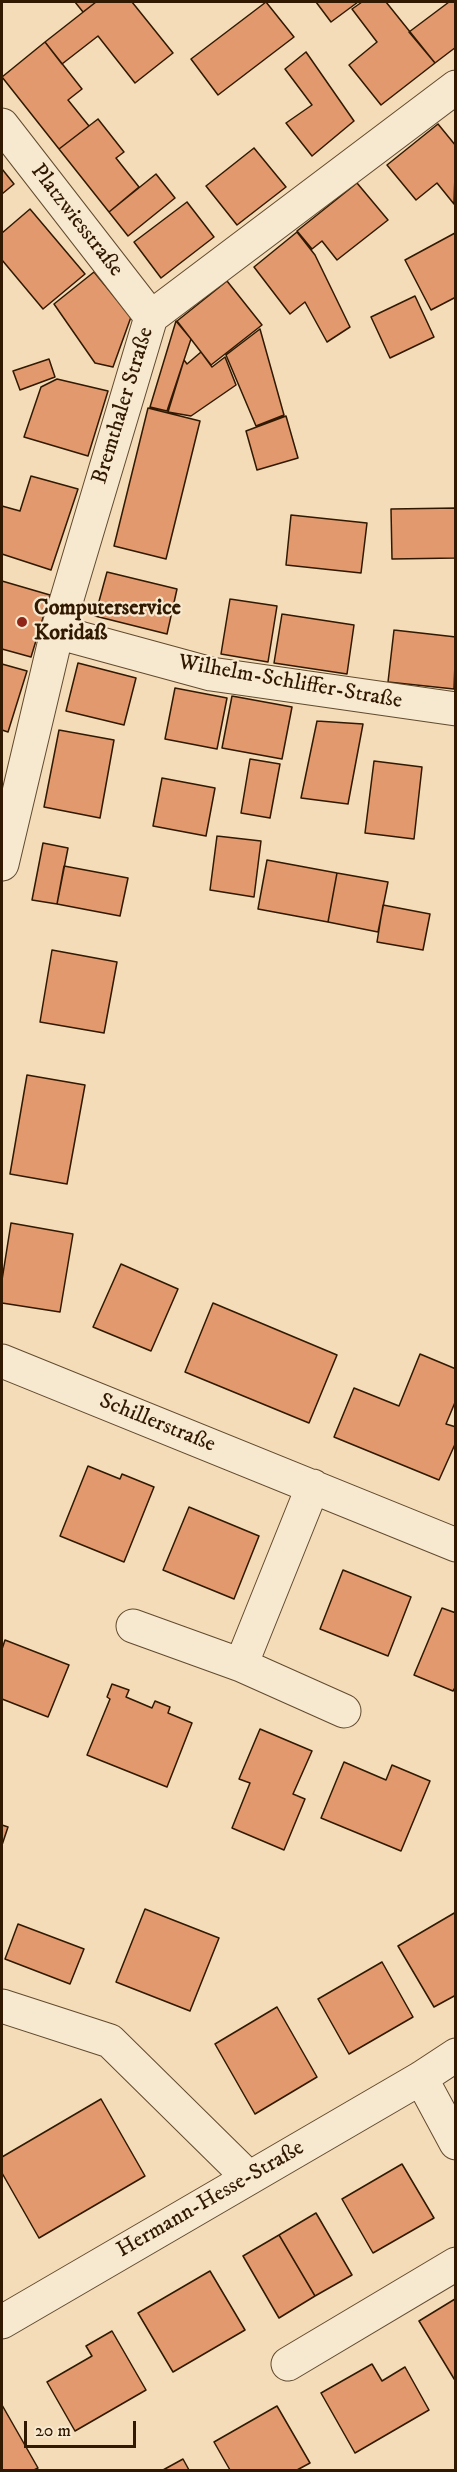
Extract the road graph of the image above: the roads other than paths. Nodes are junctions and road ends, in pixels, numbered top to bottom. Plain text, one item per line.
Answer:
1 (456, 87) edge
2 (2, 125) edge
3 (151, 317) junction
4 (57, 632) junction
5 (456, 709) edge
6 (2, 864) edge
7 (2, 1361) edge
8 (313, 1486) junction
9 (456, 1545) edge
10 (132, 1626) dead end
11 (241, 1665) junction
12 (344, 1711) dead end
13 (2, 2006) edge
14 (456, 2055) edge
15 (421, 2078) junction
16 (456, 2143) edge
17 (248, 2178) junction
18 (456, 2264) edge
19 (2, 2322) edge
20 (288, 2364) dead end

1 - 3 street, Bremthaler Straße
2 - 3 street, Platzwiesstraße
3 - 4 street, Bremthaler Straße
4 - 5 street, Wilhelm-Schliffer-Straße
4 - 6 street, Bremthaler Straße
7 - 8 street, Schillerstraße
8 - 9 street, Schillerstraße
8 - 11 street
10 - 11 street
11 - 12 street
13 - 17 street
14 - 15 street, Hermann-Hesse-Straße
15 - 16 street
15 - 17 street, Hermann-Hesse-Straße
17 - 19 street, Hermann-Hesse-Straße
18 - 20 street

